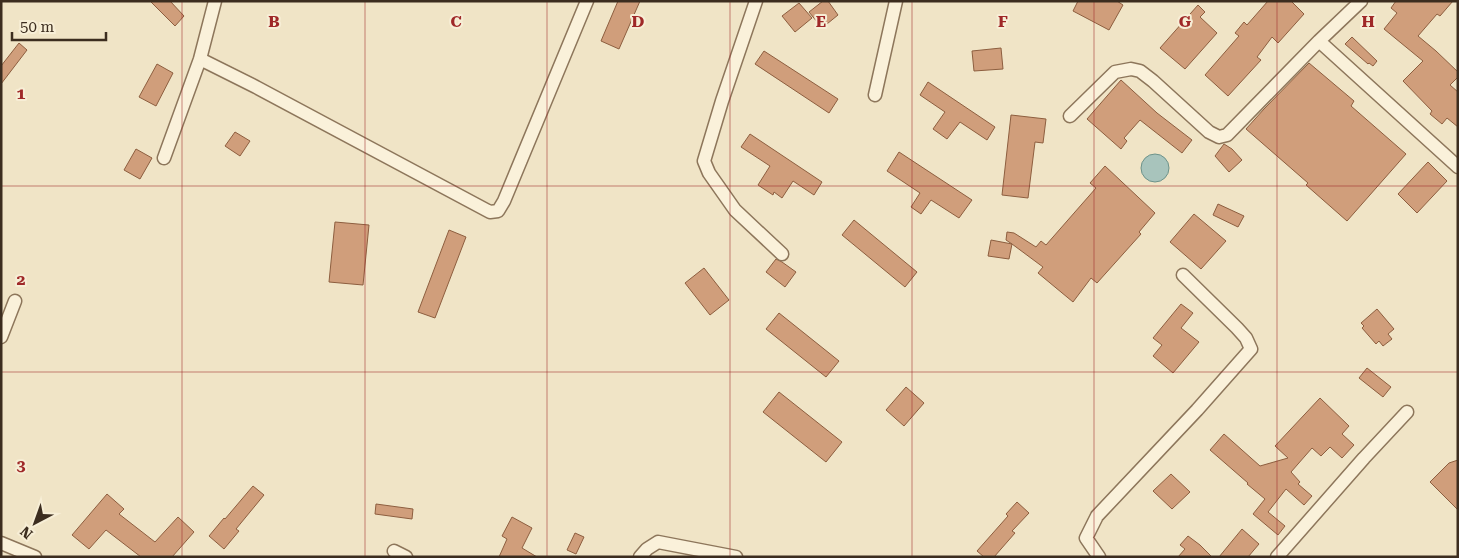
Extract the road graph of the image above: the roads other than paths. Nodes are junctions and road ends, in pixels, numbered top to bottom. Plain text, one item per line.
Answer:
1 (215, 1) edge
2 (587, 1) edge
3 (756, 1) edge
4 (896, 1) edge
5 (1361, 1) edge
6 (1319, 41) junction
7 (200, 59) junction
8 (875, 95) dead end
9 (1070, 116) dead end
10 (164, 158) dead end
11 (1458, 167) edge
12 (782, 254) dead end
13 (1182, 275) dead end
14 (15, 301) dead end
15 (1, 337) edge
16 (1407, 412) dead end
17 (2, 544) edge
18 (394, 551) dead end
19 (35, 557) edge
20 (406, 557) edge
21 (640, 557) edge
22 (736, 557) edge
23 (1099, 557) edge
24 (1277, 557) edge

1 - 7 street
2 - 7 street
3 - 12 street
4 - 8 street
5 - 6 street
6 - 9 street
6 - 11 street
7 - 10 street
13 - 23 street
14 - 15 street
16 - 24 street
17 - 19 street
18 - 20 street
21 - 22 street

